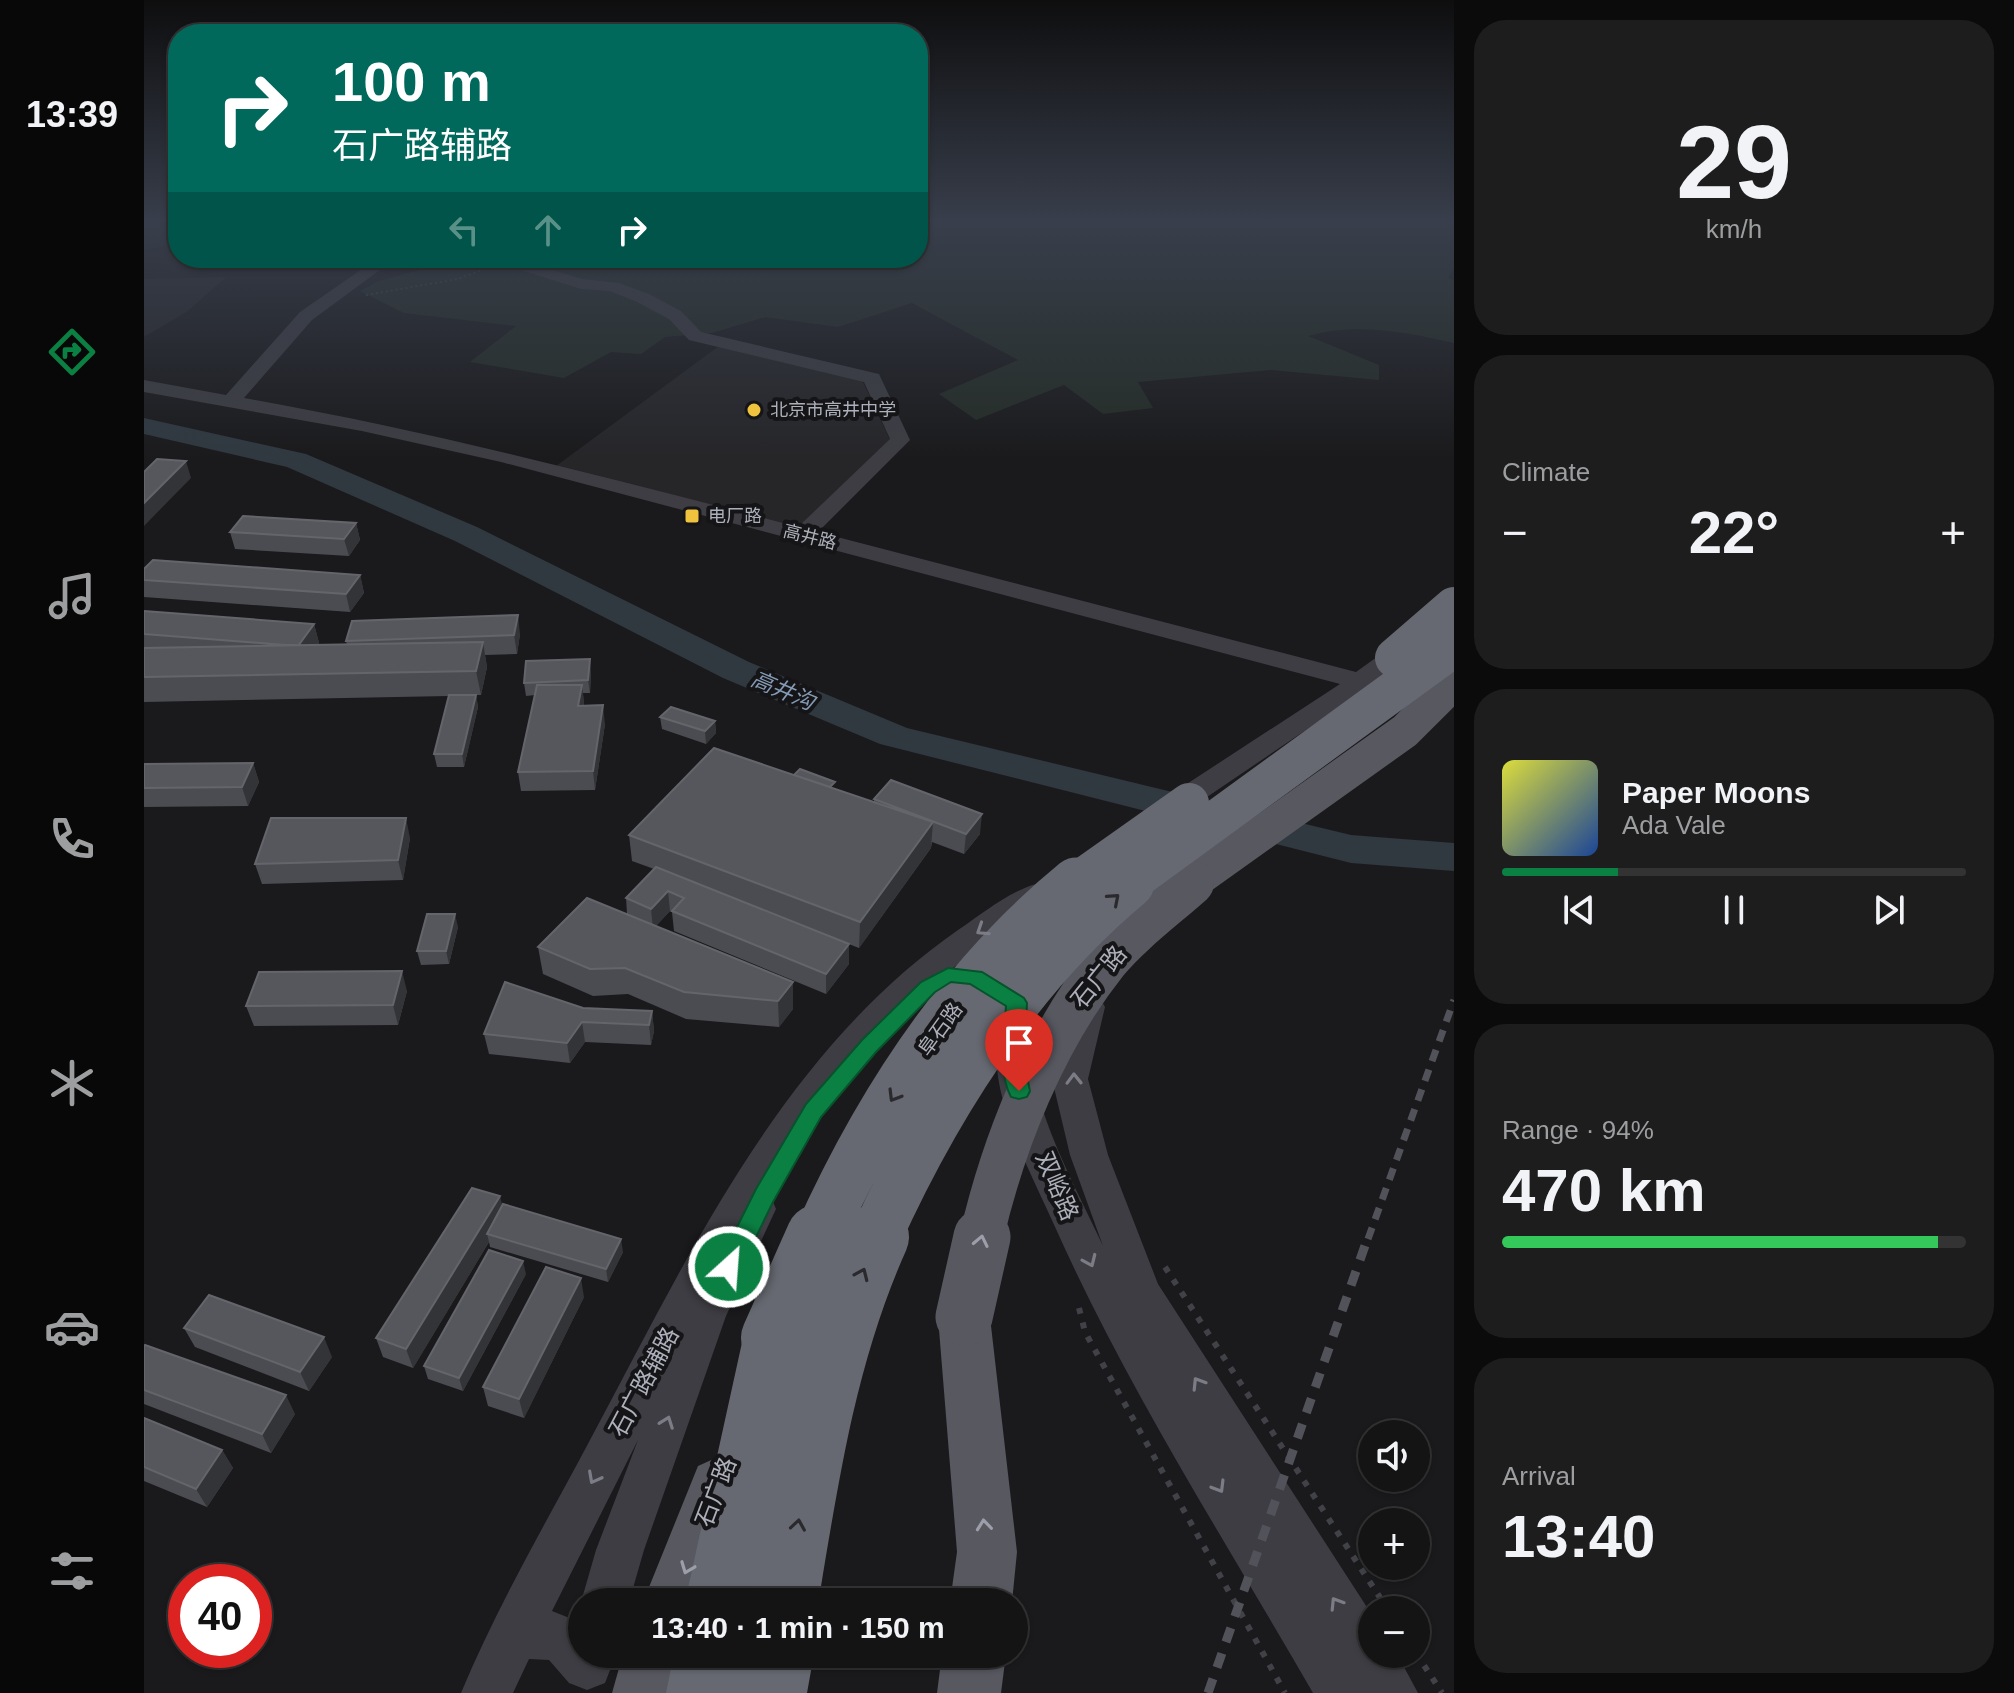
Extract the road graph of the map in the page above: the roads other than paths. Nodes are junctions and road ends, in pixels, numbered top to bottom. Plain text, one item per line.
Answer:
1 (324, 302) edge
2 (651, 302) edge
3 (144, 386) edge
4 (232, 400) junction
5 (803, 535) junction
6 (1454, 606) edge
7 (1454, 647) edge
8 (1454, 667) edge
9 (1361, 680) junction
10 (1439, 691) edge
11 (1132, 834) junction
12 (1017, 1003) junction
13 (774, 1338) junction
14 (609, 1588) edge
15 (679, 1588) edge
16 (724, 1588) edge
17 (788, 1588) edge
18 (983, 1588) edge
19 (514, 1636) junction
20 (651, 1668) edge
21 (708, 1668) edge
22 (774, 1668) edge
23 (972, 1668) edge
24 (586, 1671) edge
25 (486, 1693) edge
26 (644, 1693) edge
27 (703, 1693) edge
28 (770, 1693) edge
29 (969, 1693) edge
30 (1341, 1693) edge
31 (1393, 1693) edge

1 - 4 street
2 - 5 street
3 - 4 street, 高井路
4 - 5 street, 高井路
5 - 9 street, 高井路
6 - 9 street, 双峪路
6 -> 13 highway, 阜石路, bridge
17 -> 7 highway, bridge
8 - 10 street, 双峪路
9 - 10 street, 高井路
9 - 11 street, 双峪路
18 -> 10 main road, 石广路, bridge
31 -> 10 street, 双峪路
11 - 12 street, 双峪路
11 -> 19 street, 石广路辅路
14 -> 12 street, 石广路辅路
12 -> 30 street, 双峪路
13 -> 15 main road, 石广路
13 - 16 highway, 阜石路
19 - 24 street
19 - 25 street, 石广路辅路
20 - 26 main road
21 - 27 highway
22 - 28 highway
23 - 29 main road

